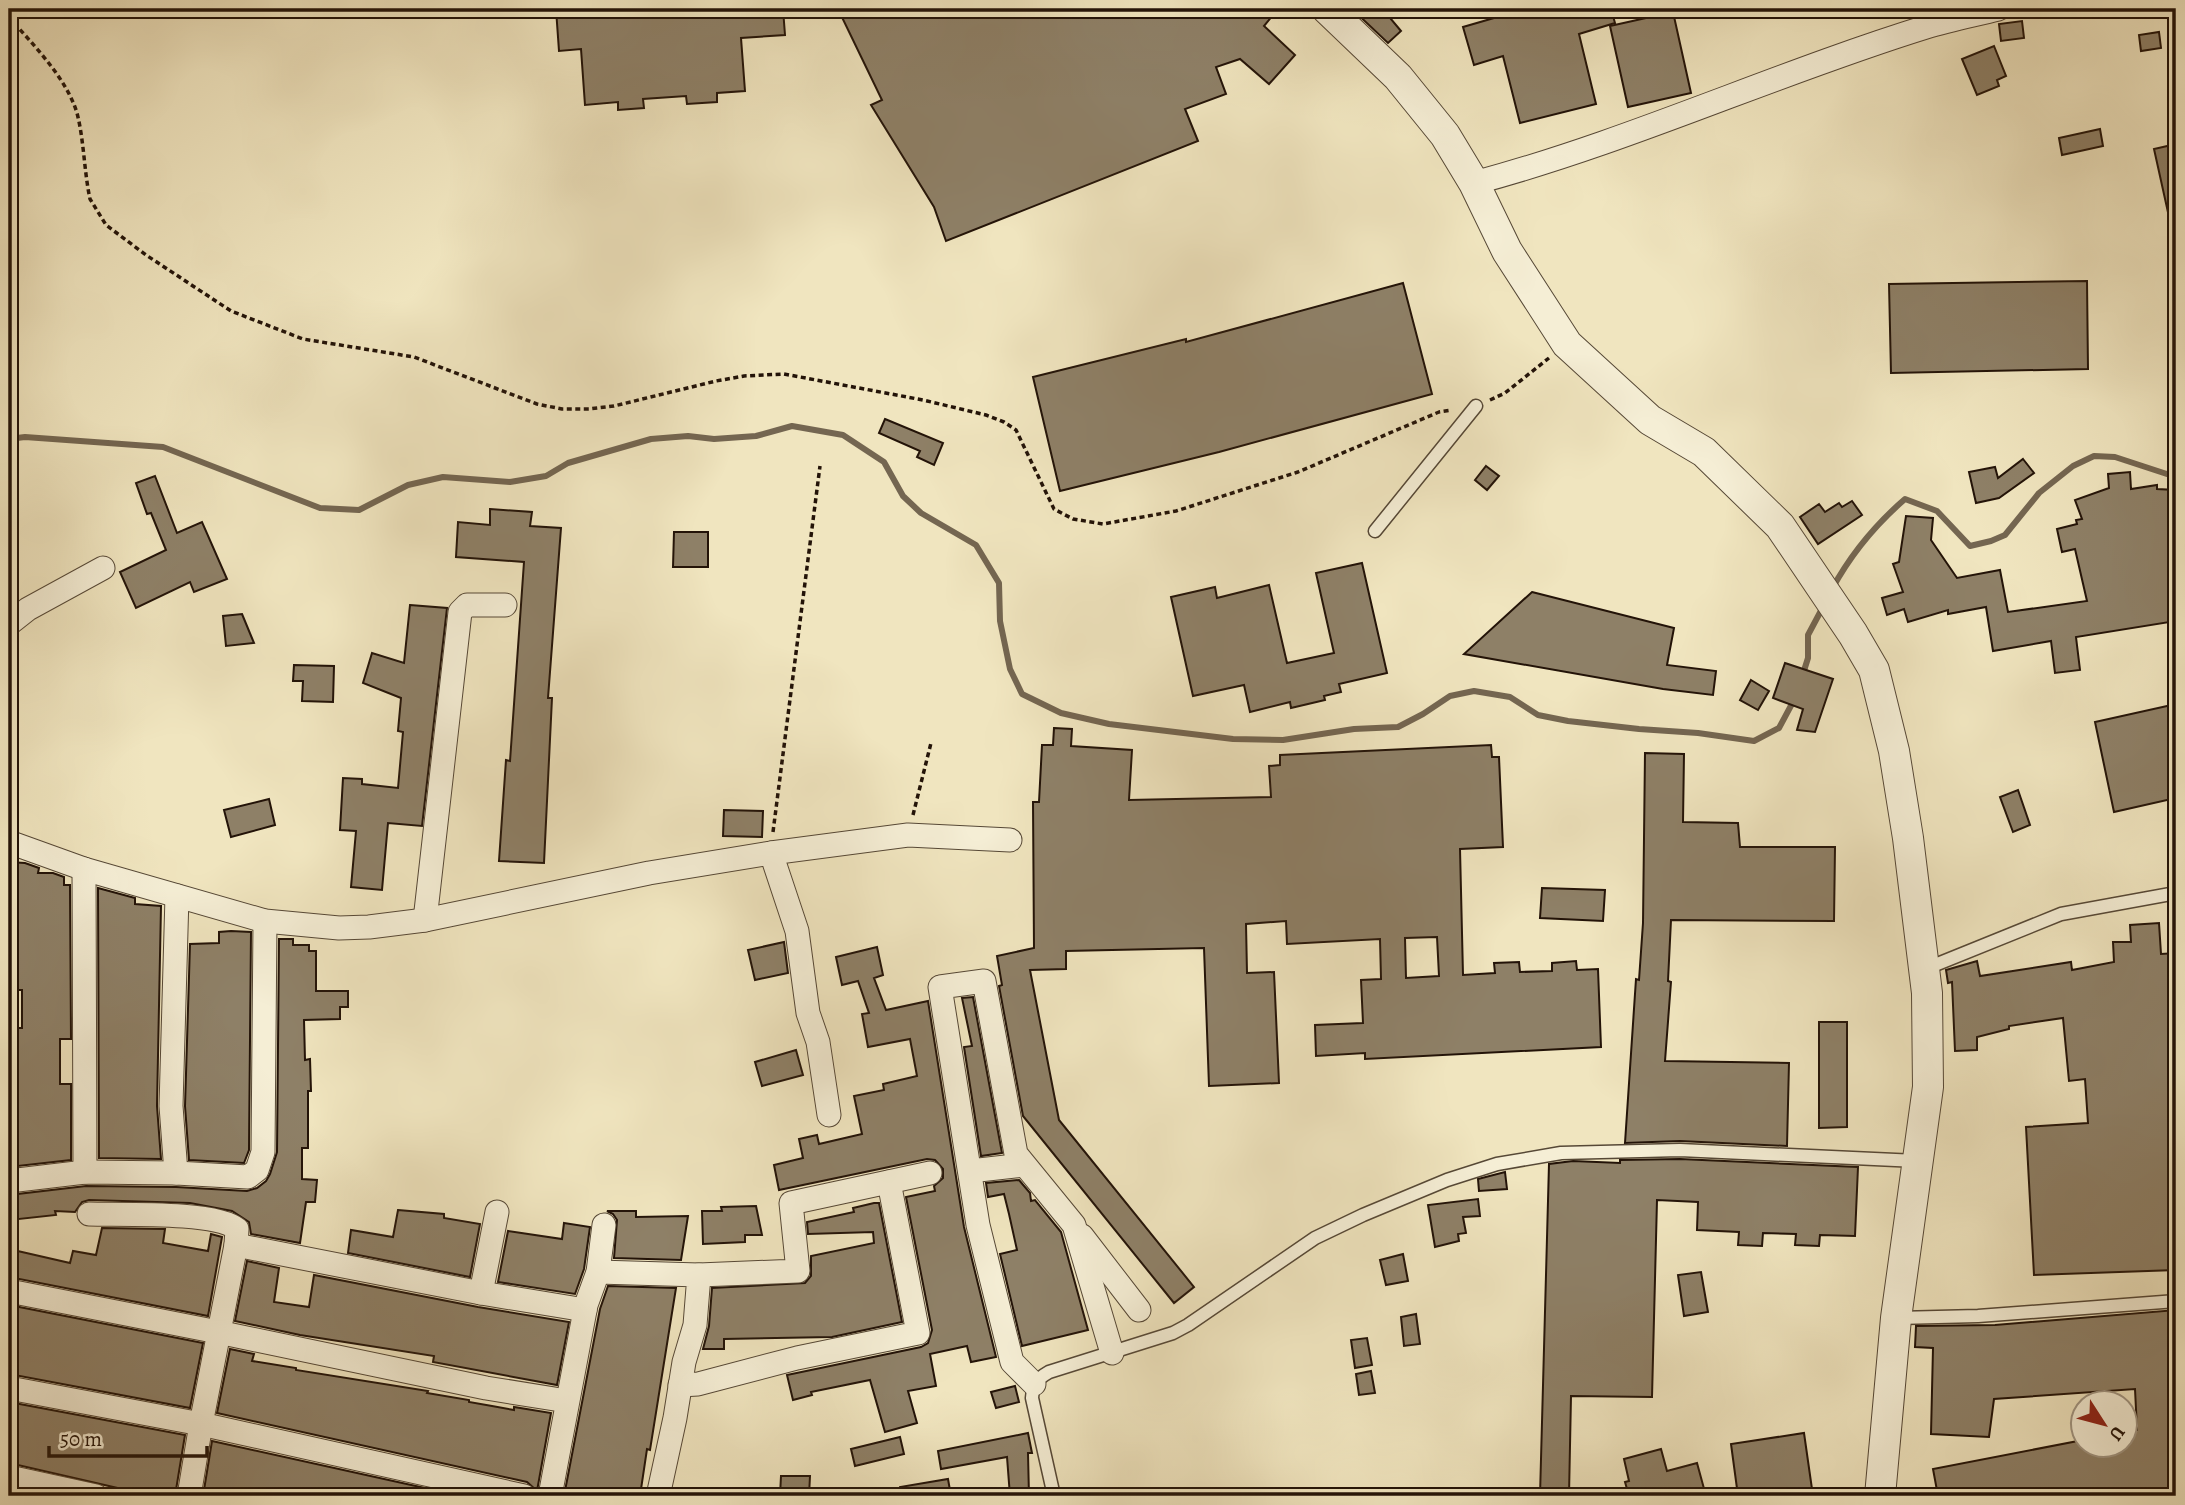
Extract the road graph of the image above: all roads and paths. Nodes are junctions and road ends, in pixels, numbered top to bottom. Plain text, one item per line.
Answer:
1 (1328, 9) edge
2 (1998, 9) edge
3 (9, 17) edge
4 (1474, 183) junction
5 (1567, 344) junction
6 (1476, 406) junction
7 (820, 466) dead end
8 (1375, 531) dead end
9 (103, 568) dead end
10 (505, 605) dead end
11 (9, 624) edge
12 (931, 743) dead end
13 (908, 835) junction
14 (1010, 840) dead end
15 (9, 842) edge
16 (771, 853) junction
17 (84, 869) junction
18 (2176, 893) edge
19 (177, 896) junction
20 (425, 920) junction
21 (265, 921) junction
22 (1925, 969) junction
23 (829, 1115) dead end
24 (1918, 1161) junction
25 (1024, 1165) junction
26 (970, 1171) junction
27 (85, 1172) junction
28 (176, 1173) junction
29 (930, 1173) dead end
30 (9, 1181) edge
31 (889, 1182) junction
32 (497, 1212) dead end
33 (89, 1214) dead end
34 (604, 1225) dead end
35 (1074, 1225) junction
36 (236, 1245) junction
37 (598, 1272) junction
38 (699, 1275) junction
39 (9, 1291) edge
40 (481, 1293) junction
41 (2176, 1301) edge
42 (585, 1310) junction
43 (1139, 1310) dead end
44 (1896, 1318) junction
45 (218, 1332) junction
46 (1112, 1353) junction
47 (1034, 1384) junction
48 (680, 1385) junction
49 (9, 1388) edge
50 (567, 1401) junction
51 (201, 1424) junction
52 (9, 1477) edge
53 (96, 1496) edge
54 (189, 1496) edge
55 (524, 1496) edge
56 (550, 1496) edge
57 (658, 1496) edge
58 (1054, 1496) edge
59 (1880, 1496) edge

1 - 4 street
2 - 4 street
3 - 6 path
4 - 5 street
5 - 6 path
5 - 22 street
6 - 8 lane
7 - 16 path
9 - 11 street
10 - 20 street
12 - 13 path
13 - 14 street
13 - 16 street
15 - 17 street
16 - 20 street
16 - 23 street
17 - 19 street
17 - 27 street
18 - 22 lane
19 - 21 street
19 - 28 street
20 - 21 street
21 - 28 street
22 - 24 street
24 - 44 street
24 - 46 lane
25 - 26 street
25 - 26 street
25 - 35 street
26 - 47 street
27 - 28 street
27 - 30 street
29 - 31 street
31 - 38 street
31 - 48 street
32 - 40 street
33 - 36 street
34 - 37 street
35 - 43 street
35 - 46 street
36 - 40 street
36 - 45 street
37 - 38 street
37 - 42 street
38 - 48 street
39 - 45 street
40 - 42 street
41 - 44 lane
42 - 50 street
44 - 59 street
45 - 50 street
45 - 51 street
46 - 47 lane
47 - 58 lane
48 - 57 street
49 - 51 street
50 - 56 street
51 - 54 street
51 - 55 street
52 - 53 street

